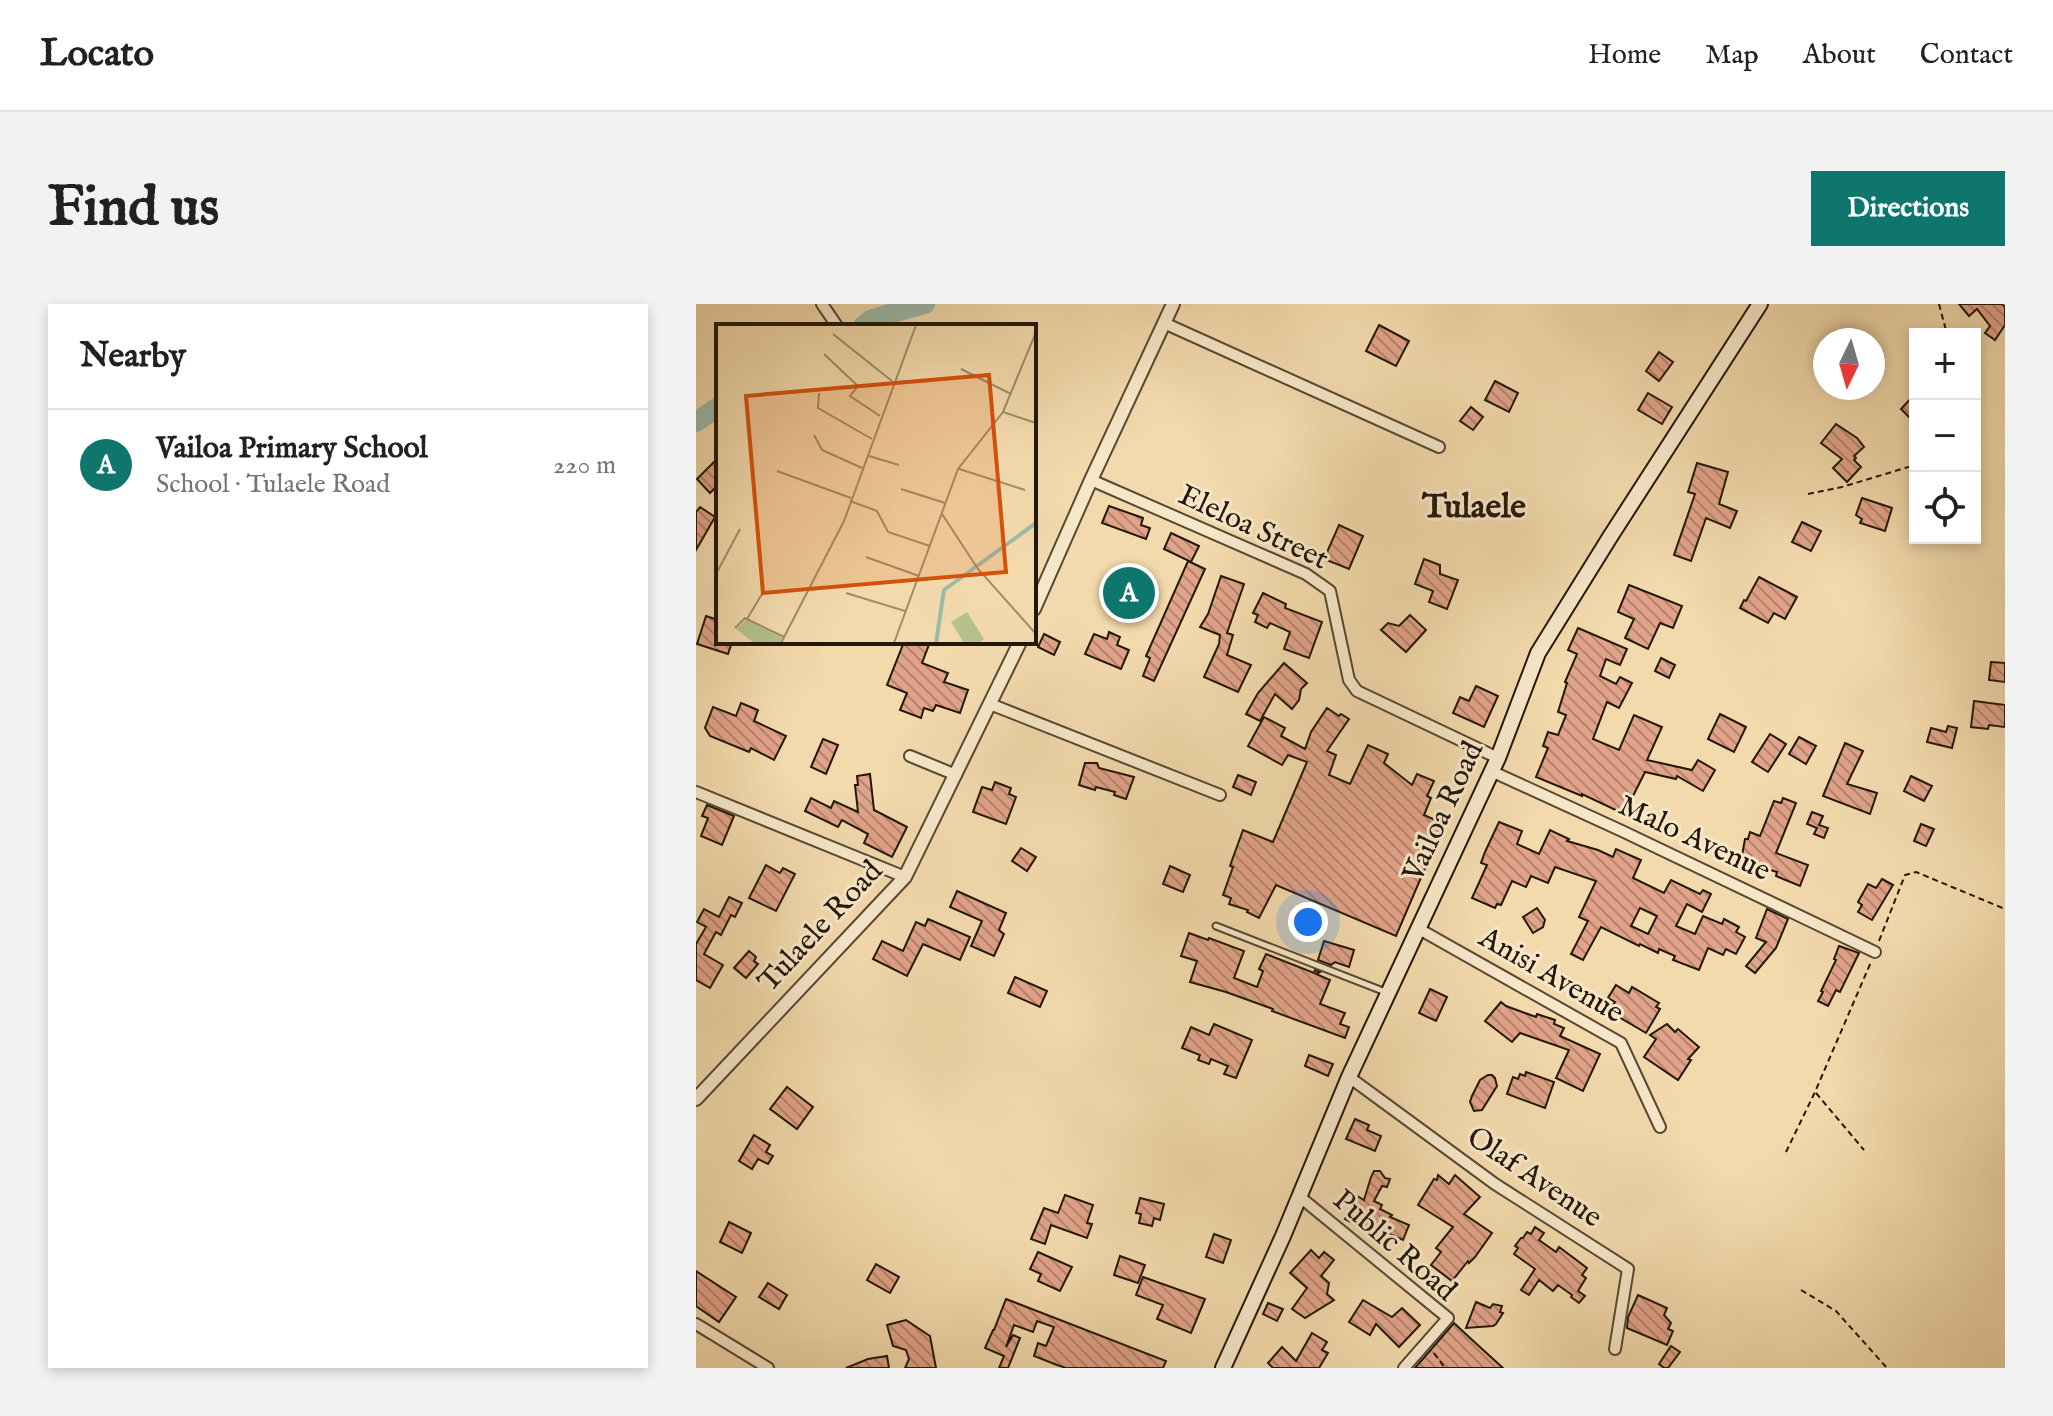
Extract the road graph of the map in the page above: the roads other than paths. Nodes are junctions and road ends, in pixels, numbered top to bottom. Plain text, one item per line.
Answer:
1 (822, 304) edge
2 (1173, 304) edge
3 (1760, 304) edge
4 (1164, 323) junction
5 (836, 324) edge
6 (1439, 447) dead end
7 (1091, 480) junction
8 (1036, 604) edge
9 (1015, 646) edge
10 (990, 704) junction
11 (910, 756) dead end
12 (1495, 765) junction
13 (956, 775) junction
14 (696, 792) edge
15 (1220, 795) dead end
16 (905, 877) junction
17 (1216, 926) dead end
18 (1419, 929) junction
19 (1875, 952) road end
20 (1389, 994) junction
21 (1349, 1077) junction
22 (696, 1099) edge
23 (1660, 1127) dead end
24 (1300, 1197) junction
25 (696, 1324) edge
26 (1615, 1349) dead end
27 (768, 1368) edge
28 (1223, 1368) edge
29 (1404, 1368) edge

1 - 5 street
2 - 4 street
3 - 12 main road, Vailoa Road
4 - 6 street
4 - 7 street
7 - 8 street
7 - 12 street, Eleloa Street
9 - 10 street, Tulaele Road
10 - 13 street, Tulaele Road
10 - 15 street
11 - 13 street
12 - 18 main road, Vailoa Road
12 - 19 street, Malo Avenue
13 - 16 street, Tulaele Road
14 - 16 street
16 - 22 street, Tulaele Road
17 - 20 lane
18 - 20 main road, Vailoa Road
18 - 23 street, Anisi Avenue
20 - 21 main road, Vailoa Road
21 - 24 main road, Vailoa Road
21 - 26 street, Olaf Avenue
24 - 28 main road, Vailoa Road
24 - 29 street, Public Road
25 - 27 street

